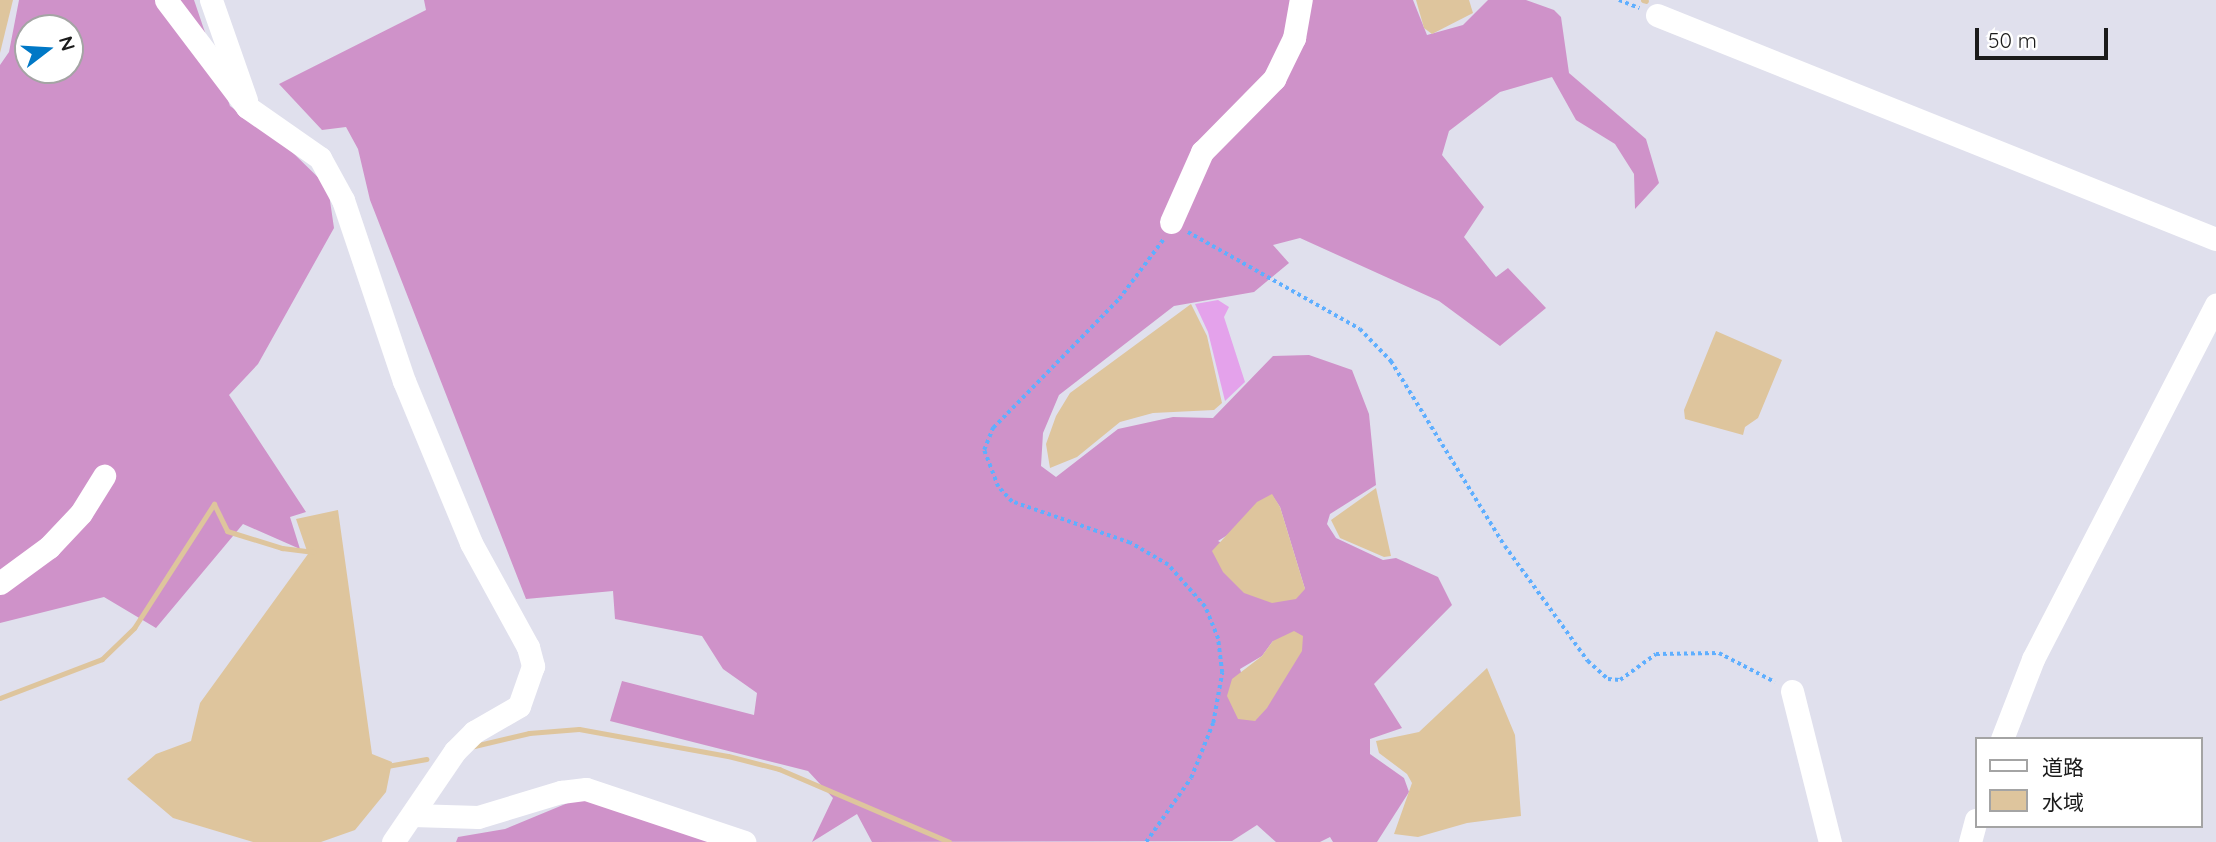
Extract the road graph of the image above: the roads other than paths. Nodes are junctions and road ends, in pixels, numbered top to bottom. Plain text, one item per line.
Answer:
1 (166, 0) edge
2 (211, 0) edge
3 (1301, 0) edge
4 (1657, 15) dead end
5 (247, 107) junction
6 (1171, 222) road end
7 (2216, 239) edge
8 (2216, 304) edge
9 (104, 476) dead end
10 (0, 583) edge
11 (1792, 691) road end
12 (2003, 737) edge
13 (413, 815) junction
14 (393, 842) edge
15 (744, 842) edge
16 (1830, 842) edge

1 - 5 street
2 - 5 street
3 - 6 street
4 - 7 street
5 - 13 street
8 - 12 street
9 - 10 street
11 - 16 street
13 - 14 street
13 - 15 street

